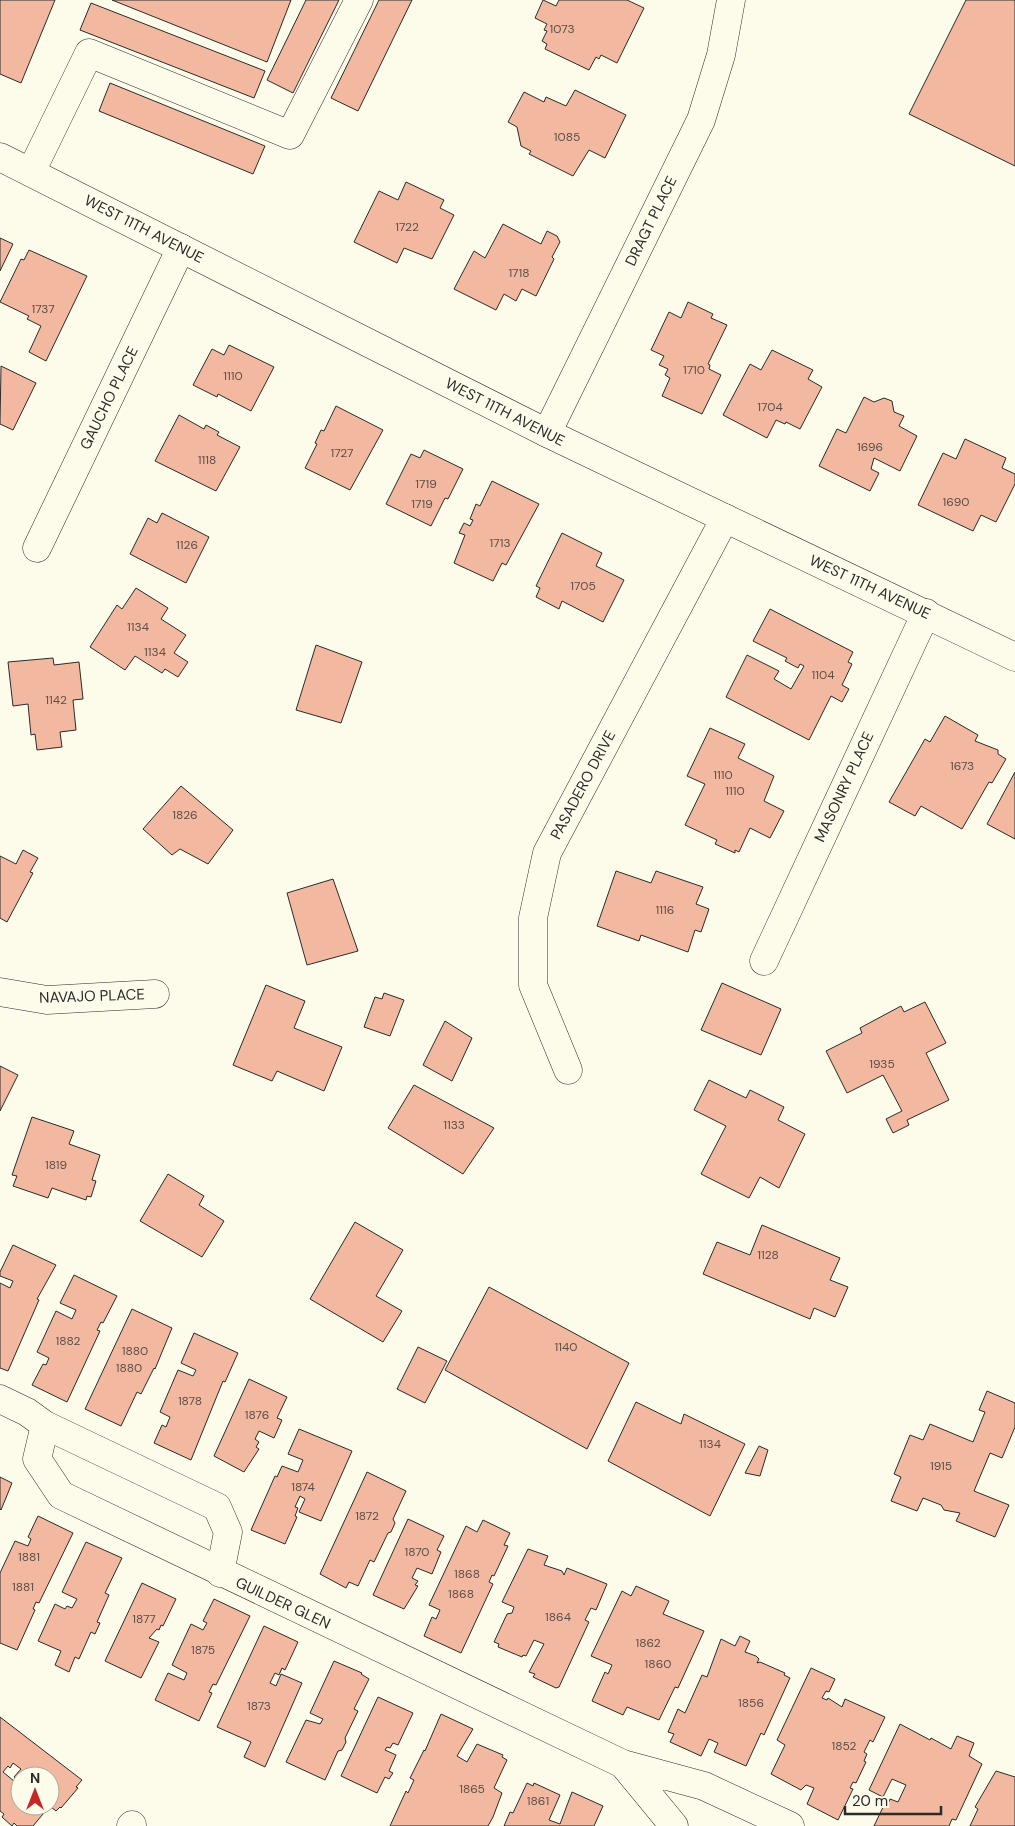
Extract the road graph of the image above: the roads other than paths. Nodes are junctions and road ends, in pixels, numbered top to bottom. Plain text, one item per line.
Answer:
1 (360, 0) edge
2 (731, 0) edge
3 (0, 157) edge
4 (31, 172) junction
5 (181, 248) junction
6 (547, 433) junction
7 (725, 518) junction
8 (37, 548) dead end
9 (926, 614) junction
10 (1015, 657) edge
11 (764, 961) dead end
12 (0, 992) edge
13 (155, 994) dead end
14 (568, 1070) dead end
15 (0, 1399) edge
16 (45, 1425) junction
17 (220, 1573) junction
18 (623, 1764) junction
19 (674, 1826) edge
20 (790, 1826) edge

1 - 4 street
2 - 6 street, DRAGT PLACE
3 - 4 street, WEST 11TH AVENUE
4 - 5 street, WEST 11TH AVENUE
5 - 6 street, WEST 11TH AVENUE
5 - 8 street, GAUCHO PLACE
6 - 7 street, WEST 11TH AVENUE
7 - 9 street, WEST 11TH AVENUE
7 - 14 street, PASADERO DRIVE
9 - 10 street, WEST 11TH AVENUE
9 - 11 street, MASONRY PLACE
12 - 13 street, NAVAJO PLACE
15 - 16 street
16 - 17 street, GUILDER GLEN
16 - 17 street
17 - 18 street, GUILDER GLEN
18 - 19 street, GUILDER GLEN
18 - 20 street, GUILDER GLEN

